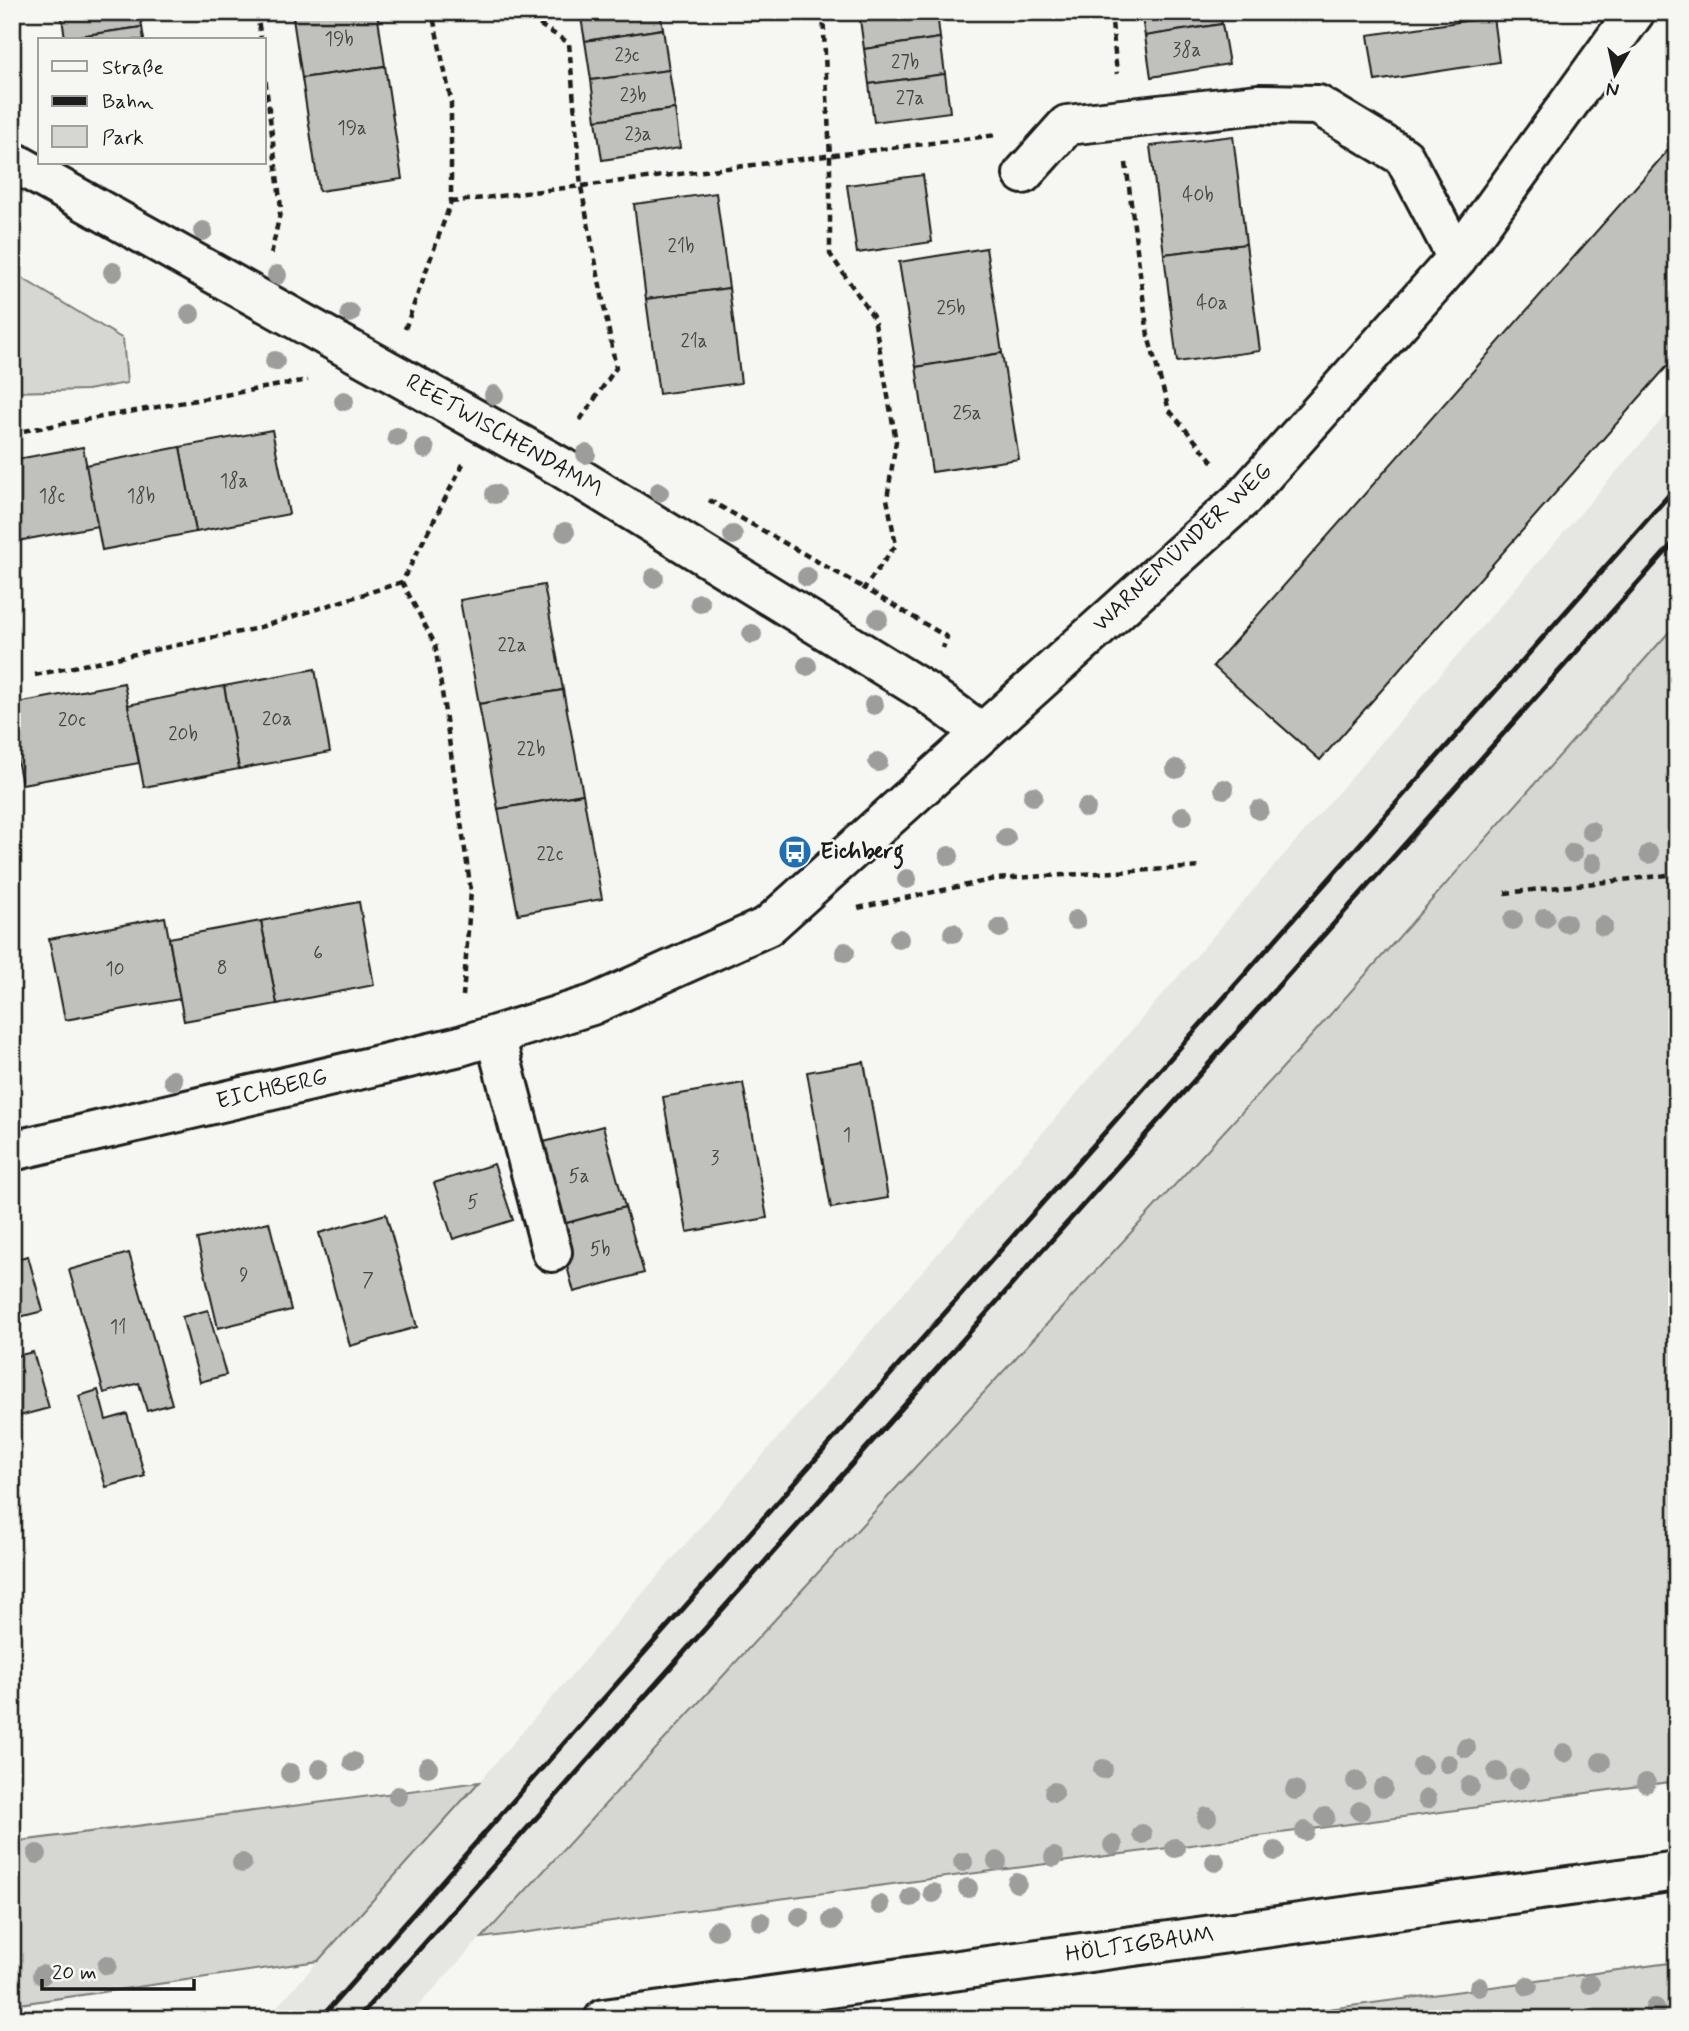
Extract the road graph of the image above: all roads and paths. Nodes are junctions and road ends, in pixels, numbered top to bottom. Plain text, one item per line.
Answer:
1 (257, 12) edge
2 (432, 12) edge
3 (519, 12) edge
4 (823, 12) edge
5 (1111, 12) edge
6 (1634, 12) edge
7 (261, 38) edge
8 (266, 85) edge
9 (1121, 119) junction
10 (1067, 125) junction
11 (830, 158) junction
12 (12, 161) edge
13 (1023, 174) dead end
14 (581, 187) junction
15 (451, 202) junction
16 (1457, 258) junction
17 (262, 299) junction
18 (390, 369) junction
19 (315, 378) dead end
20 (484, 423) junction
21 (588, 431) dead end
22 (12, 433) edge
23 (1243, 498) junction
24 (708, 500) dead end
25 (402, 582) junction
26 (864, 588) junction
27 (35, 675) dead end
28 (926, 692) junction
29 (982, 733) junction
30 (1202, 867) dead end
31 (1677, 874) edge
32 (1505, 893) dead end
33 (848, 910) dead end
34 (463, 996) dead end
35 (495, 1036) junction
36 (12, 1151) edge
37 (552, 1252) dead end
38 (1677, 1871) edge
39 (604, 2019) edge

1 - 7 path
2 - 15 path
3 - 14 path
4 - 11 path
5 - 9 path
6 - 16 street, WARNEMÜNDER WEG
8 - 17 path
9 - 10 street
9 - 16 street
9 - 23 path
10 - 11 path
10 - 13 street
11 - 14 path
11 - 26 path
12 - 17 street, REETWISCHENDAMM
14 - 15 path
14 - 21 path
15 - 18 path
16 - 23 street, WARNEMÜNDER WEG
17 - 18 street, REETWISCHENDAMM
18 - 20 street, REETWISCHENDAMM
19 - 22 path
20 - 25 path
20 - 28 street, REETWISCHENDAMM
23 - 29 street, WARNEMÜNDER WEG
24 - 26 path
25 - 27 path
25 - 34 path
26 - 28 path
28 - 29 street, REETWISCHENDAMM
29 - 35 street, EICHBERG
30 - 33 path
31 - 32 path
35 - 36 street, EICHBERG
35 - 37 street
38 - 39 street, HÖLTIGBAUM

